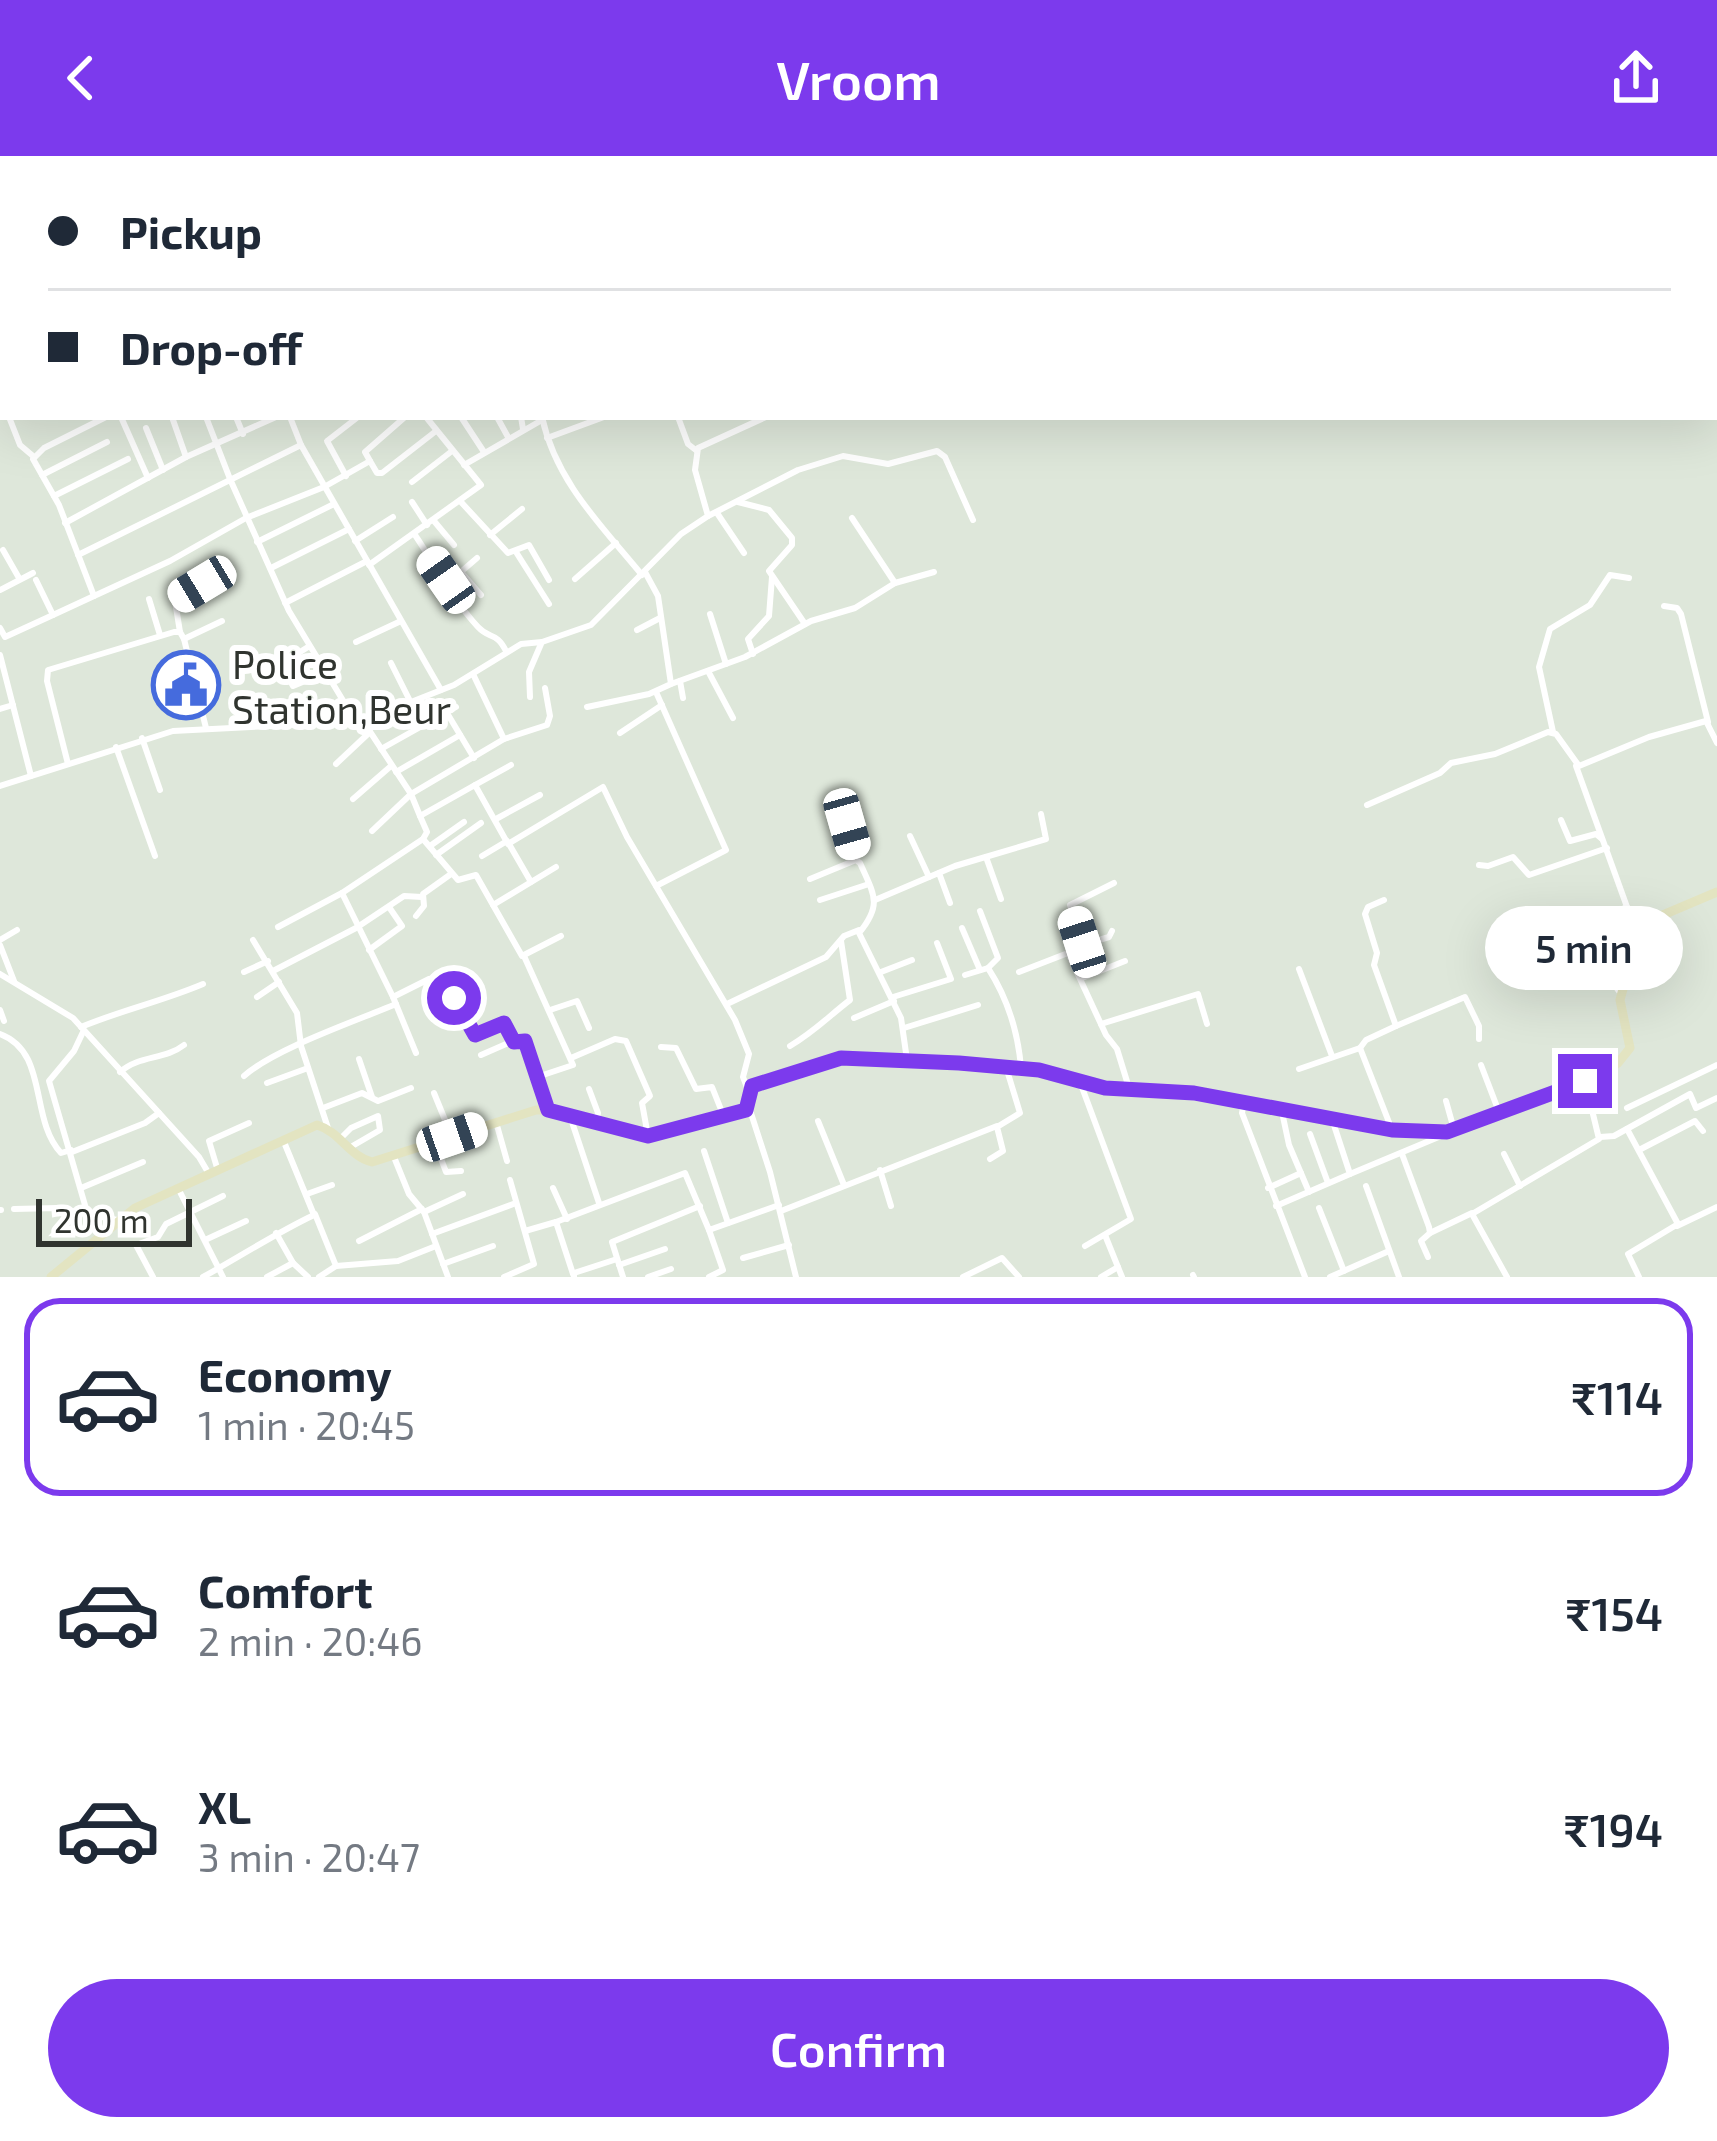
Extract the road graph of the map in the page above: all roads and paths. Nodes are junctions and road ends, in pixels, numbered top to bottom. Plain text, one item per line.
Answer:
1 (10, 420) edge
2 (100, 420) edge
3 (123, 420) edge
4 (173, 420) edge
5 (207, 420) edge
6 (237, 420) edge
7 (270, 420) edge
8 (291, 420) edge
9 (354, 420) edge
10 (399, 420) edge
11 (428, 420) edge
12 (463, 420) edge
13 (499, 420) edge
14 (522, 420) edge
15 (539, 420) edge
16 (542, 420) edge
17 (596, 420) edge
18 (679, 420) edge
19 (746, 420) edge
20 (148, 424) edge
21 (523, 429) junction
22 (436, 431) junction
23 (243, 434) junction
24 (508, 437) junction
25 (547, 438) junction
26 (107, 442) dead end
27 (217, 445) junction
28 (301, 445) junction
29 (452, 451) junction
30 (697, 451) junction
31 (484, 452) junction
32 (33, 456) junction
33 (186, 457) junction
34 (128, 459) dead end
35 (370, 461) junction
36 (464, 465) junction
37 (164, 470) junction
38 (42, 475) junction
39 (346, 476) junction
40 (148, 478) junction
41 (230, 479) junction
42 (412, 482) dead end
43 (324, 487) junction
44 (53, 496) junction
45 (412, 502) dead end
46 (461, 502) junction
47 (738, 502) junction
48 (334, 504) junction
49 (522, 509) dead end
50 (713, 515) junction
51 (393, 517) dead end
52 (246, 518) junction
53 (852, 518) dead end
54 (974, 520) dead end
55 (431, 523) junction
56 (65, 524) junction
57 (349, 529) junction
58 (414, 534) junction
59 (490, 535) junction
60 (355, 541) junction
61 (257, 542) junction
62 (616, 543) junction
63 (454, 545) dead end
64 (3, 550) dead end
65 (516, 552) junction
66 (744, 553) dead end
67 (76, 556) junction
68 (477, 558) dead end
69 (368, 563) junction
70 (270, 568) junction
71 (461, 572) junction
72 (934, 572) dead end
73 (644, 573) junction
74 (772, 577) junction
75 (574, 578) dead end
76 (1629, 578) dead end
77 (20, 579) junction
78 (549, 580) dead end
79 (895, 583) junction
80 (202, 584) dead end
81 (443, 588) junction
82 (0, 590) edge
83 (481, 595) dead end
84 (94, 596) junction
85 (149, 599) dead end
86 (285, 602) junction
87 (549, 604) dead end
88 (1664, 606) dead end
89 (710, 614) dead end
90 (53, 615) junction
91 (660, 618) junction
92 (222, 621) dead end
93 (401, 621) junction
94 (805, 624) junction
95 (0, 628) edge
96 (637, 630) dead end
97 (160, 635) junction
98 (182, 636) junction
99 (2, 640) edge
100 (356, 642) dead end
101 (542, 642) junction
102 (308, 647) junction
103 (506, 651) junction
104 (752, 653) junction
105 (0, 656) edge
106 (392, 663) dead end
107 (726, 664) junction
108 (708, 671) junction
109 (324, 673) junction
110 (473, 674) junction
111 (3, 679) edge
112 (676, 683) junction
113 (545, 688) dead end
114 (441, 690) junction
115 (656, 692) junction
116 (530, 697) dead end
117 (683, 698) dead end
118 (411, 703) junction
119 (13, 705) junction
120 (662, 705) junction
121 (456, 707) dead end
122 (587, 707) dead end
123 (0, 709) edge
124 (447, 713) junction
125 (733, 718) dead end
126 (359, 721) junction
127 (1712, 722) edge
128 (206, 728) junction
129 (370, 732) junction
130 (1553, 732) junction
131 (620, 734) dead end
132 (460, 735) junction
133 (142, 738) junction
134 (504, 739) junction
135 (1717, 743) edge
136 (116, 746) junction
137 (381, 749) junction
138 (474, 758) junction
139 (68, 764) junction
140 (336, 764) dead end
141 (511, 765) dead end
142 (1576, 766) junction
143 (394, 769) junction
144 (32, 776) junction
145 (475, 785) junction
146 (0, 786) edge
147 (160, 790) dead end
148 (411, 794) junction
149 (541, 795) dead end
150 (353, 800) dead end
151 (1367, 805) dead end
152 (1041, 814) dead end
153 (420, 816) junction
154 (495, 819) junction
155 (1561, 820) dead end
156 (464, 821) dead end
157 (481, 823) dead end
158 (847, 824) dead end
159 (372, 831) dead end
160 (910, 836) dead end
161 (423, 838) junction
162 (508, 842) junction
163 (1606, 845) junction
164 (430, 846) junction
165 (436, 855) junction
166 (155, 856) dead end
167 (482, 856) dead end
168 (986, 857) junction
169 (857, 860) junction
170 (1479, 865) dead end
171 (556, 868) dead end
172 (939, 873) junction
173 (451, 874) junction
174 (929, 877) junction
175 (811, 879) dead end
176 (531, 882) junction
177 (1114, 883) dead end
178 (869, 884) junction
179 (656, 886) junction
180 (1717, 892) edge
181 (342, 893) junction
182 (422, 898) junction
183 (1001, 899) dead end
184 (820, 900) dead end
185 (875, 900) junction
186 (1384, 900) dead end
187 (950, 903) dead end
188 (493, 905) junction
189 (389, 907) junction
190 (1627, 907) junction
191 (980, 911) dead end
192 (416, 916) dead end
193 (278, 928) dead end
194 (356, 928) junction
195 (962, 928) dead end
196 (17, 930) dead end
197 (1639, 930) junction
198 (856, 931) junction
199 (1112, 931) dead end
200 (561, 936) dead end
201 (253, 940) dead end
202 (0, 942) edge
203 (938, 943) dead end
204 (1082, 945) junction
205 (368, 950) junction
206 (1068, 953) junction
207 (524, 956) junction
208 (912, 960) dead end
209 (268, 961) junction
210 (1125, 962) dead end
211 (1537, 962) dead end
212 (1299, 968) dead end
213 (984, 969) junction
214 (273, 971) junction
215 (244, 972) dead end
216 (881, 972) junction
217 (1019, 972) dead end
218 (0, 974) edge
219 (965, 975) dead end
220 (1082, 978) junction
221 (429, 979) dead end
222 (1610, 979) dead end
223 (14, 982) junction
224 (279, 982) junction
225 (203, 984) dead end
226 (1621, 994) junction
227 (257, 997) dead end
228 (454, 998) dead end
229 (893, 999) junction
230 (394, 1001) junction
231 (727, 1004) junction
232 (978, 1005) dead end
233 (0, 1010) edge
234 (550, 1010) junction
235 (854, 1018) dead end
236 (4, 1021) dead end
237 (1101, 1024) junction
238 (1207, 1024) dead end
239 (1396, 1026) junction
240 (589, 1028) dead end
241 (904, 1028) junction
242 (82, 1030) junction
243 (0, 1034) edge
244 (1479, 1039) dead end
245 (513, 1042) junction
246 (184, 1045) dead end
247 (301, 1046) junction
248 (790, 1046) dead end
249 (662, 1047) dead end
250 (1360, 1048) junction
251 (416, 1053) dead end
252 (481, 1055) dead end
253 (1332, 1056) junction
254 (571, 1058) junction
255 (359, 1059) dead end
256 (907, 1060) junction
257 (1717, 1064) edge
258 (1481, 1065) dead end
259 (1006, 1067) junction
260 (308, 1068) junction
261 (1021, 1068) junction
262 (1299, 1069) dead end
263 (120, 1072) junction
264 (244, 1076) dead end
265 (537, 1077) junction
266 (1585, 1081) junction
267 (1080, 1082) junction
268 (267, 1083) dead end
269 (1669, 1086) junction
270 (411, 1088) dead end
271 (1129, 1088) junction
272 (589, 1089) dead end
273 (748, 1090) junction
274 (434, 1093) dead end
275 (1717, 1098) edge
276 (373, 1100) junction
277 (1675, 1100) junction
278 (1244, 1102) junction
279 (1446, 1102) dead end
280 (749, 1107) junction
281 (323, 1108) junction
282 (1281, 1108) junction
283 (1627, 1108) dead end
284 (548, 1110) junction
285 (158, 1113) junction
286 (1499, 1114) junction
287 (570, 1116) junction
288 (724, 1117) junction
289 (1332, 1119) junction
290 (818, 1120) dead end
291 (496, 1122) junction
292 (249, 1123) dead end
293 (594, 1125) junction
294 (998, 1126) junction
295 (328, 1128) junction
296 (1628, 1129) junction
297 (1392, 1130) junction
298 (1450, 1131) junction
299 (1703, 1131) dead end
300 (1310, 1134) dead end
301 (344, 1135) junction
302 (648, 1136) junction
303 (452, 1137) junction
304 (1600, 1137) junction
305 (282, 1139) junction
306 (435, 1143) junction
307 (352, 1146) junction
308 (1639, 1150) junction
309 (71, 1151) junction
310 (704, 1151) dead end
311 (1402, 1154) junction
312 (1504, 1154) dead end
313 (394, 1157) junction
314 (990, 1159) dead end
315 (507, 1161) dead end
316 (143, 1162) dead end
317 (880, 1170) junction
318 (461, 1171) dead end
319 (214, 1173) junction
320 (1300, 1173) junction
321 (1351, 1174) junction
322 (510, 1180) dead end
323 (1328, 1183) junction
324 (332, 1185) dead end
325 (844, 1185) junction
326 (1366, 1186) dead end
327 (1520, 1186) junction
328 (177, 1187) junction
329 (81, 1188) junction
330 (553, 1188) dead end
331 (1268, 1188) junction
332 (1309, 1192) junction
333 (307, 1194) junction
334 (463, 1194) dead end
335 (223, 1196) dead end
336 (516, 1203) junction
337 (599, 1203) junction
338 (700, 1206) junction
339 (891, 1206) dead end
340 (1275, 1207) junction
341 (1717, 1207) edge
342 (780, 1208) junction
343 (1318, 1208) dead end
344 (14, 1209) dead end
345 (423, 1210) junction
346 (87, 1212) junction
347 (190, 1212) junction
348 (1472, 1213) junction
349 (315, 1214) junction
350 (567, 1219) junction
351 (117, 1220) junction
352 (246, 1220) dead end
353 (556, 1222) junction
354 (728, 1223) junction
355 (1677, 1226) junction
356 (709, 1230) junction
357 (525, 1231) junction
358 (276, 1233) junction
359 (1430, 1233) junction
360 (432, 1234) junction
361 (1105, 1235) junction
362 (205, 1240) junction
363 (359, 1241) dead end
364 (789, 1244) junction
365 (436, 1246) junction
366 (493, 1246) dead end
367 (1085, 1246) dead end
368 (665, 1249) dead end
369 (1388, 1251) junction
370 (1428, 1257) dead end
371 (743, 1258) dead end
372 (618, 1262) junction
373 (293, 1263) junction
374 (443, 1264) junction
375 (336, 1266) junction
376 (219, 1268) junction
377 (671, 1269) dead end
378 (1119, 1271) edge
379 (1344, 1271) junction
380 (514, 1275) edge
381 (573, 1275) edge
382 (51, 1277) edge
383 (153, 1277) edge
384 (203, 1277) edge
385 (223, 1277) edge
386 (267, 1277) edge
387 (308, 1277) edge
388 (319, 1277) edge
389 (448, 1277) edge
390 (504, 1277) edge
391 (623, 1277) edge
392 (649, 1277) edge
393 (709, 1277) edge
394 (796, 1277) edge
395 (963, 1277) edge
396 (1019, 1277) edge
397 (1101, 1277) edge
398 (1305, 1277) edge
399 (1330, 1277) edge
400 (1399, 1277) edge
401 (1507, 1277) edge
402 (1639, 1277) edge

1 - 32 street
2 - 32 street
3 - 40 street
4 - 33 street
5 - 27 street
6 - 23 street
7 - 23 street
8 - 28 street
9 - 39 street
10 - 35 street
11 - 22 street
12 - 31 street
13 - 24 street
14 - 21 street
15 - 21 street
16 - 25 street
17 - 25 street
18 - 30 street
19 - 30 street
20 - 37 street
21 - 24 street
22 - 29 street
22 - 35 street
23 - 27 street
24 - 31 street
25 - 62 street
26 - 38 street
27 - 33 street
27 - 41 street
28 - 41 street
28 - 43 street
29 - 36 street
29 - 42 street
30 - 50 street
31 - 36 street
32 - 38 street
33 - 37 street
34 - 44 street
35 - 39 street
36 - 46 street
37 - 40 street
38 - 44 street
39 - 43 street
40 - 56 street
41 - 52 street
41 - 67 street
43 - 48 street
43 - 52 street
44 - 56 street
45 - 55 street
46 - 55 street
46 - 59 street
47 - 50 street
47 - 54 street
47 - 74 street
48 - 57 street
48 - 61 street
49 - 59 street
50 - 66 street
50 - 73 street
51 - 60 street
52 - 61 street
52 - 84 street
53 - 79 street
55 - 58 street
55 - 63 street
56 - 67 street
57 - 60 street
57 - 70 street
58 - 69 street
58 - 81 street
59 - 65 street
60 - 69 street
61 - 70 street
62 - 73 street
62 - 75 street
64 - 77 street
65 - 78 street
65 - 87 street
67 - 84 street
68 - 71 street
69 - 86 street
69 - 93 street
70 - 86 street
71 - 81 street
71 - 83 street
72 - 79 street
73 - 91 street
73 - 101 street
74 - 94 street
74 - 104 street
76 - 130 street
77 - 82 street
77 - 90 street
79 - 94 street
80 - 98 street
81 - 103 street
84 - 90 street
85 - 97 street
86 - 102 street
88 - 127 street
89 - 107 street
90 - 99 street
91 - 96 street
91 - 112 street
92 - 98 street
93 - 100 street
93 - 114 street
94 - 104 street
95 - 99 street
97 - 98 street
97 - 139 street
98 - 128 street
101 - 103 street
101 - 116 street
102 - 109 street
102 - 109 street
103 - 110 street
104 - 107 street
105 - 111 street
106 - 118 street
107 - 108 street
108 - 112 street
108 - 125 street
109 - 126 street
110 - 114 street
110 - 134 street
111 - 119 street
112 - 115 street
112 - 117 street
113 - 134 street
114 - 118 street
115 - 120 street
115 - 122 street
118 - 126 street
119 - 123 street
119 - 144 street
120 - 131 street
120 - 179 street
121 - 124 street
124 - 132 street
124 - 137 street
126 - 128 street
126 - 129 street
127 - 135 street
127 - 142 street
128 - 133 street
129 - 137 street
129 - 140 street
130 - 142 street
130 - 151 street
132 - 138 street
132 - 143 street
133 - 136 street
133 - 147 street
134 - 138 street
136 - 139 street
136 - 166 street
137 - 143 street
138 - 148 street
139 - 144 street
141 - 145 street
142 - 163 street
143 - 148 street
143 - 150 street
144 - 146 street
145 - 153 street
145 - 154 street
148 - 153 street
148 - 159 street
149 - 154 street
152 - 168 street
153 - 161 street
154 - 162 street
155 - 163 street
156 - 164 street
157 - 165 street
158 - 169 street
160 - 174 street
161 - 164 street
161 - 181 street
162 - 167 street
162 - 176 street
162 - 179 street
163 - 170 street
163 - 190 street
164 - 165 street
165 - 173 street
168 - 172 street
168 - 183 street
169 - 175 street
169 - 178 street
171 - 176 street
172 - 174 street
172 - 187 street
173 - 182 street
173 - 188 street
174 - 185 street
176 - 188 street
177 - 204 street
178 - 184 street
178 - 185 street
179 - 231 street
180 - 197 street
181 - 193 street
181 - 194 street
182 - 189 street
182 - 192 street
185 - 198 street
186 - 239 street
188 - 207 street
189 - 194 street
189 - 205 street
190 - 197 street
190 - 211 street
191 - 213 street
194 - 205 street
194 - 214 street
195 - 213 street
196 - 202 street
197 - 226 street
198 - 216 street
198 - 231 street
198 - 248 street
199 - 204 street
200 - 207 street
201 - 209 street
202 - 223 street
203 - 229 street
204 - 206 street
205 - 230 street
206 - 217 street
206 - 220 street
207 - 234 street
208 - 216 street
209 - 214 street
209 - 215 street
210 - 220 street
212 - 253 street
213 - 219 street
213 - 261 street
214 - 224 street
216 - 229 street
218 - 223 street
220 - 237 street
221 - 230 street
222 - 226 street
223 - 242 street
224 - 227 street
224 - 247 street
225 - 242 street
226 - 266 street
228 - 245 street
229 - 235 street
229 - 241 street
230 - 247 street
230 - 251 street
231 - 273 street
232 - 241 street
233 - 236 street
234 - 240 street
234 - 254 street
237 - 238 street
237 - 271 street
239 - 244 street
239 - 250 street
241 - 256 street
242 - 263 street
242 - 309 street
243 - 309 street
245 - 252 street
245 - 265 street
246 - 263 street
247 - 260 street
247 - 264 street
249 - 288 street
250 - 253 street
250 - 297 street
253 - 262 street
254 - 265 street
254 - 302 street
255 - 276 street
256 - 259 street
256 - 273 street
257 - 269 street
258 - 286 street
259 - 261 street
259 - 294 street
260 - 268 street
260 - 281 street
261 - 267 street
263 - 285 street
265 - 284 street
266 - 286 street
266 - 304 street
267 - 271 street
267 - 361 street
269 - 277 street
269 - 283 street
270 - 276 street
271 - 278 street
272 - 293 street
273 - 280 street
274 - 303 street
275 - 277 street
276 - 281 street
277 - 296 street
278 - 282 street
278 - 331 street
279 - 298 street
280 - 288 street
280 - 342 street
281 - 295 street
282 - 289 street
282 - 320 street
284 - 287 street
284 - 291 street
285 - 309 street
285 - 319 street
286 - 298 street
287 - 293 street
287 - 337 street
288 - 302 street
289 - 297 street
289 - 321 street
290 - 325 street
291 - 303 street
291 - 315 street
292 - 319 street
293 - 302 street
294 - 314 street
294 - 317 street
295 - 301 street
295 - 305 street
296 - 304 street
296 - 308 street
297 - 298 street
298 - 311 street
299 - 308 street
300 - 323 street
301 - 307 street
301 - 307 street
303 - 306 street
304 - 327 street
305 - 319 street
305 - 333 street
306 - 313 street
306 - 318 street
307 - 313 street
308 - 355 street
309 - 329 street
310 - 354 street
311 - 321 street
311 - 359 street
312 - 327 street
313 - 345 street
316 - 329 street
317 - 325 street
317 - 339 street
319 - 328 street
320 - 331 street
320 - 332 street
321 - 323 street
322 - 336 street
323 - 332 street
324 - 333 street
325 - 342 street
326 - 369 street
327 - 348 street
328 - 347 street
328 - 351 street
329 - 346 street
330 - 350 street
331 - 340 street
332 - 340 street
333 - 349 street
334 - 345 street
335 - 347 street
336 - 357 street
336 - 360 street
337 - 338 street
337 - 350 street
338 - 356 street
338 - 372 street
340 - 398 street
341 - 355 street
342 - 354 street
342 - 364 street
343 - 379 street
344 - 346 street
345 - 360 street
345 - 363 street
346 - 351 street
347 - 362 street
347 - 383 street
348 - 359 street
348 - 401 street
349 - 358 street
349 - 375 street
350 - 353 street
351 - 382 street
352 - 362 street
353 - 357 street
353 - 381 street
354 - 356 street
355 - 402 street
356 - 393 street
357 - 380 street
358 - 373 street
358 - 376 street
359 - 370 street
360 - 365 street
361 - 367 street
361 - 378 street
362 - 376 street
364 - 371 street
364 - 394 street
365 - 374 street
365 - 375 street
366 - 374 street
368 - 372 street
369 - 379 street
369 - 400 street
372 - 381 street
372 - 391 street
373 - 386 street
373 - 387 street
374 - 389 street
375 - 388 street
376 - 384 street
376 - 385 street
377 - 392 street
378 - 397 street
379 - 399 street
380 - 390 street
395 - 396 street

